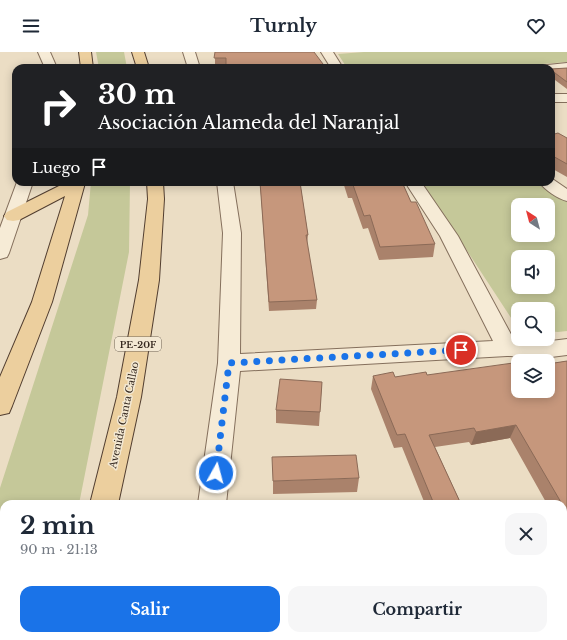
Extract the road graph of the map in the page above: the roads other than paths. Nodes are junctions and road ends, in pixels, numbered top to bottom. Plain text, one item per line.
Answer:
1 (44, 52) edge
2 (85, 52) edge
3 (138, 52) edge
4 (189, 52) edge
5 (327, 52) edge
6 (49, 64) edge
7 (86, 64) edge
8 (142, 64) edge
9 (193, 64) edge
10 (335, 64) edge
11 (567, 66) edge
12 (555, 67) edge
13 (555, 98) edge
14 (567, 98) edge
15 (24, 186) edge
16 (69, 186) edge
17 (76, 186) edge
18 (156, 186) edge
19 (226, 186) edge
20 (416, 186) edge
21 (553, 186) edge
22 (567, 196) edge
23 (13, 216) junction
24 (0, 253) edge
25 (567, 346) edge
26 (508, 348) junction
27 (229, 363) junction
28 (0, 406) edge
29 (105, 500) edge
30 (212, 500) edge

1 - 6 street
2 - 7 main road
3 - 8 main road
4 - 9 street
5 - 10 street
11 - 12 street
13 - 14 street
15 - 23 street
16 - 23 main road
17 - 28 main road
18 - 29 main road, Avenida Canta Callao / PE-20F
19 - 27 street
20 - 26 street
21 - 22 street
23 - 24 street
25 - 26 street
26 - 27 street
27 - 30 street

